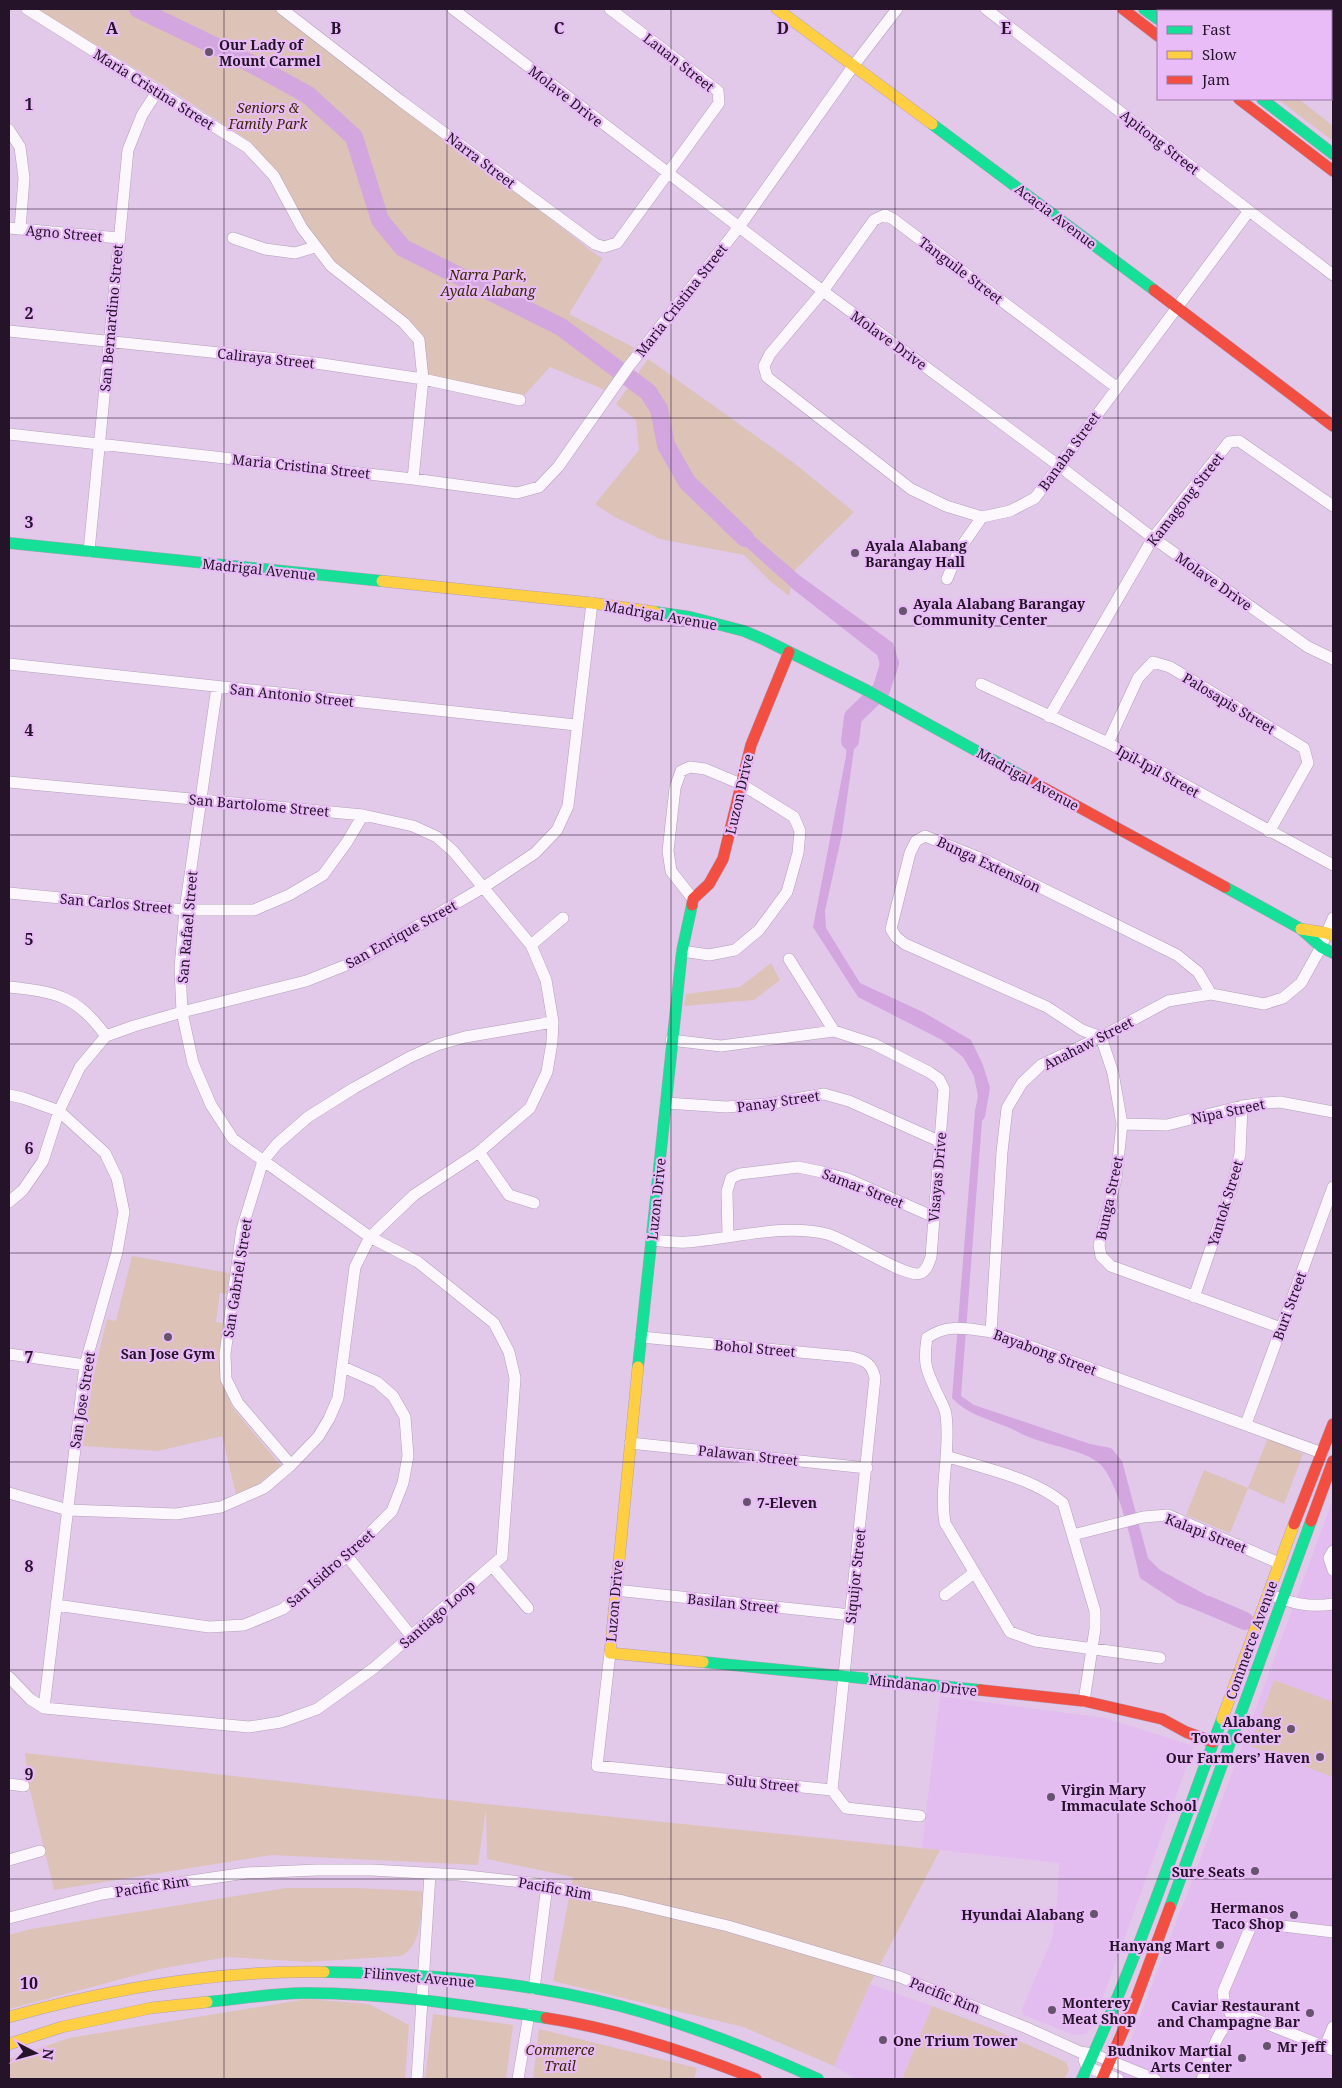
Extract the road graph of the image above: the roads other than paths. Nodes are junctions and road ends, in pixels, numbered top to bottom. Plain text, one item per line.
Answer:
1 (27, 9) edge
2 (282, 9) edge
3 (454, 9) edge
4 (610, 9) edge
5 (777, 9) edge
6 (897, 9) edge
7 (986, 9) edge
8 (1123, 9) edge
9 (1144, 9) edge
10 (1157, 19) edge
11 (1157, 35) edge
12 (854, 66) junction
13 (156, 92) junction
14 (1240, 100) edge
15 (1263, 100) edge
16 (9, 130) edge
17 (1333, 154) edge
18 (1333, 172) edge
19 (667, 174) junction
20 (1249, 210) junction
21 (739, 227) junction
22 (14, 228) edge
23 (119, 238) junction
24 (233, 238) dead end
25 (315, 247) junction
26 (1333, 275) edge
27 (823, 291) junction
28 (1176, 306) junction
29 (9, 331) edge
30 (108, 341) junction
31 (423, 379) junction
32 (1116, 387) junction
33 (520, 400) dead end
34 (1333, 426) edge
35 (9, 434) edge
36 (100, 444) junction
37 (1058, 464) junction
38 (414, 479) junction
39 (1333, 506) edge
40 (982, 517) junction
41 (1153, 538) junction
42 (9, 543) edge
43 (89, 551) junction
44 (947, 579) dead end
45 (592, 603) junction
46 (788, 652) junction
47 (1333, 659) edge
48 (9, 664) edge
49 (981, 684) dead end
50 (217, 688) junction
51 (1048, 717) junction
52 (576, 725) junction
53 (1108, 744) junction
54 (9, 782) edge
55 (741, 784) junction
56 (202, 800) junction
57 (363, 815) junction
58 (1269, 832) junction
59 (1333, 865) edge
60 (484, 887) junction
61 (9, 893) edge
62 (693, 899) junction
63 (185, 910) junction
64 (563, 918) dead end
65 (1333, 918) edge
66 (1301, 929) junction
67 (1330, 935) edge
68 (531, 945) junction
69 (1321, 947) junction
70 (682, 951) junction
71 (1333, 953) edge
72 (789, 959) dead end
73 (9, 987) edge
74 (1211, 994) junction
75 (182, 1012) junction
76 (553, 1022) junction
77 (834, 1031) junction
78 (106, 1036) junction
79 (1101, 1037) junction
80 (671, 1040) junction
81 (9, 1095) edge
82 (666, 1103) junction
83 (1242, 1106) junction
84 (59, 1110) junction
85 (1333, 1112) edge
86 (1122, 1124) junction
87 (941, 1142) junction
88 (479, 1152) junction
89 (263, 1161) junction
90 (1333, 1187) edge
91 (9, 1202) edge
92 (534, 1203) dead end
93 (934, 1217) junction
94 (370, 1237) junction
95 (728, 1237) junction
96 (652, 1240) junction
97 (1194, 1297) junction
98 (1280, 1328) junction
99 (992, 1332) junction
100 (641, 1337) junction
101 (9, 1354) edge
102 (869, 1363) joint
103 (85, 1365) junction
104 (343, 1367) junction
105 (1246, 1424) junction
106 (1333, 1424) edge
107 (630, 1443) junction
108 (1322, 1453) junction
109 (946, 1456) junction
110 (1333, 1461) edge
111 (291, 1465) junction
112 (867, 1468) junction
113 (9, 1493) edge
114 (68, 1510) junction
115 (1073, 1535) junction
116 (1333, 1551) edge
117 (347, 1556) junction
118 (1279, 1563) junction
119 (492, 1566) junction
120 (1333, 1570) edge
121 (974, 1573) junction
122 (615, 1590) junction
123 (945, 1594) dead end
124 (1268, 1594) junction
125 (1281, 1599) junction
126 (1333, 1604) edge
127 (56, 1605) junction
128 (528, 1608) dead end
129 (851, 1615) junction
130 (412, 1636) junction
131 (1092, 1649) junction
132 (610, 1653) junction
133 (1160, 1658) dead end
134 (9, 1677) edge
135 (845, 1677) junction
136 (1084, 1701) junction
137 (44, 1708) junction
138 (1213, 1742) junction
139 (1229, 1748) junction
140 (598, 1766) joint
141 (9, 1784) edge
142 (24, 1786) dead end
143 (832, 1790) junction
144 (920, 1816) dead end
145 (40, 1851) dead end
146 (9, 1860) edge
147 (430, 1874) junction
148 (547, 1885) junction
149 (1159, 1888) junction
150 (1175, 1893) junction
151 (9, 1918) edge
152 (1333, 1932) edge
153 (424, 1975) junction
154 (534, 1989) junction
155 (422, 1999) junction
156 (529, 2014) junction
157 (9, 2017) edge
158 (1233, 2019) junction
159 (1333, 2027) edge
160 (9, 2044) edge
161 (1329, 2049) edge
162 (1080, 2052) junction
163 (1093, 2054) junction
164 (1110, 2061) junction
165 (1088, 2067) junction
166 (1104, 2077) edge
167 (417, 2079) edge
168 (518, 2079) edge
169 (756, 2079) edge
170 (818, 2079) edge
171 (1082, 2079) edge
172 (1118, 2079) edge
173 (1155, 2079) edge
174 (1202, 2079) edge

1 - 13 street, Maria Cristina Street
2 - 19 street, Narra Street
3 - 19 street, Molave Drive
4 - 19 street, Lauan Street
5 - 12 street, Acacia Avenue
6 - 12 street, Maria Cristina Street
7 - 20 street, Apitong Street
8 - 11 street
9 - 10 street
12 - 21 street, Maria Cristina Street
12 - 28 street, Acacia Avenue
13 - 23 street, San Bernardino Street
13 - 25 street, Maria Cristina Street
14 - 18 street
15 - 17 street
16 - 22 street
19 - 21 street, Molave Drive
20 - 26 street, Apitong Street
20 - 28 street, Banaba Street
21 - 27 street, Molave Drive
21 - 38 street, Maria Cristina Street
22 - 23 street, Agno Street
23 - 30 street, San Bernardino Street
24 - 25 street
25 - 31 street, Maria Cristina Street
27 - 32 street, Tanguile Street
27 - 37 street, Molave Drive
27 - 40 street, Banaba Street
28 - 32 street, Banaba Street
28 - 34 street, Acacia Avenue
29 - 30 street, Caliraya Street
30 - 31 street, Caliraya Street
30 - 36 street, San Bernardino Street
31 - 33 street, Caliraya Street
31 - 38 street, Maria Cristina Street
32 - 37 street, Banaba Street
35 - 36 street, Maria Cristina Street
36 - 38 street, Maria Cristina Street
36 - 43 street, San Bernardino Street
37 - 40 street, Banaba Street
37 - 41 street, Molave Drive
39 - 41 street, Kamagong Street
40 - 44 street
41 - 47 street, Molave Drive
41 - 51 street, Kamagong Street
42 - 43 street, Madrigal Avenue
43 - 45 street, Madrigal Avenue
45 - 46 street, Madrigal Avenue
45 - 52 street, San Enrique Street
46 - 55 street, Luzon Drive
46 - 66 street, Madrigal Avenue
48 - 50 street, San Antonio Street
49 - 51 street, Ipil-Ipil Street
50 - 52 street, San Antonio Street
50 - 56 street, San Rafael Street
51 - 53 street, Ipil-Ipil Street
52 - 60 street, San Enrique Street
53 - 58 street, Ipil-Ipil Street
53 - 58 street, Palosapis Street
54 - 56 street, San Bartolome Street
55 - 62 street, Luzon Drive
55 - 62 street
55 - 70 street
56 - 57 street, San Bartolome Street
56 - 63 street, San Rafael Street
57 - 60 street, San Bartolome Street
57 - 63 street, San Carlos Street
58 - 59 street, Ipil-Ipil Street
60 - 68 street, San Bartolome Street
60 - 75 street, San Enrique Street
61 - 63 street, San Carlos Street
62 - 70 street, Luzon Drive
63 - 75 street, San Rafael Street
64 - 68 street
65 - 67 street, Anahaw Street
66 - 67 street, Madrigal Avenue
66 - 69 street, Madrigal Avenue
67 - 69 street, Anahaw Street
68 - 76 street, San Bartolome Street
69 - 71 street, Madrigal Avenue
69 - 74 street, Anahaw Street
70 - 80 street, Luzon Drive
72 - 77 street
73 - 78 street
74 - 79 street, Anahaw Street
74 - 79 street, Bunga Extension
75 - 78 street, San Enrique Street
75 - 89 street, San Rafael Street
76 - 88 street, San Bartolome Street
76 - 89 street, San Gabriel Street
77 - 80 street, Visayas Drive
77 - 87 street, Visayas Drive
78 - 84 street
79 - 86 street, Bunga Street
79 - 99 street, Anahaw Street
80 - 82 street, Luzon Drive
81 - 84 street, San Jose Street
82 - 87 street, Panay Street
82 - 96 street, Luzon Drive
83 - 85 street, Nipa Street
83 - 86 street, Nipa Street
83 - 97 street, Yantok Street
84 - 91 street
84 - 103 street, San Jose Street
86 - 97 street, Bunga Street
87 - 93 street, Visayas Drive
88 - 92 street
88 - 94 street, San Bartolome Street
89 - 94 street, San Rafael Street
89 - 111 street, San Gabriel Street
90 - 98 street, Buri Street
93 - 95 street, Visayas Drive
93 - 95 street, Samar Street
94 - 104 street, San Bartolome Street
94 - 119 street, Santiago Loop
95 - 96 street, Visayas Drive
96 - 100 street, Luzon Drive
97 - 98 street, Bunga Street
98 - 105 street, Buri Street
99 - 105 street, Bayabong Street
99 - 109 street, Bayabong Street
100 - 102 street, Bohol Street
100 - 107 street, Luzon Drive
101 - 103 street
102 - 112 street, Siquijor Street
103 - 114 street, San Jose Street
104 - 111 street, San Bartolome Street
104 - 117 street, San Isidro Street
105 - 108 street, Bayabong Street
106 - 108 street, Commerce Avenue
107 - 112 street, Palawan Street
107 - 122 street, Luzon Drive
108 - 118 street, Commerce Avenue
109 - 115 street
109 - 121 street, Bayabong Street
110 - 125 street, Commerce Avenue
111 - 114 street, San Bartolome Street
112 - 129 street, Siquijor Street
113 - 114 street, San Bartolome Street
114 - 127 street, San Jose Street
115 - 118 street, Kalapi Street
115 - 131 street
116 - 120 street
117 - 127 street, San Isidro Street
117 - 130 street
118 - 124 street, Commerce Avenue
119 - 128 street
119 - 130 street, Santiago Loop
121 - 123 street
121 - 131 street, Bayabong Street
122 - 129 street, Basilan Street
122 - 132 street, Luzon Drive
124 - 125 street
124 - 138 street, Commerce Avenue
125 - 126 street
125 - 139 street, Commerce Avenue
127 - 137 street, San Jose Street
129 - 135 street, Siquijor Street
130 - 137 street, Santiago Loop
131 - 133 street, Bayabong Street
131 - 136 street
132 - 135 street, Mindanao Drive
132 - 140 street, Luzon Drive
134 - 137 street
135 - 136 street, Mindanao Drive
135 - 143 street, Siquijor Street
136 - 138 street, Mindanao Drive
138 - 139 street, Mindanao Drive
138 - 149 street, Commerce Avenue
139 - 150 street, Commerce Avenue
140 - 143 street, Sulu Street
141 - 142 street
143 - 144 street
145 - 146 street
147 - 148 street, Pacific Rim
147 - 151 street, Pacific Rim
147 - 153 street
148 - 154 street
148 - 162 street, Pacific Rim
149 - 150 street
149 - 163 street, Commerce Avenue
150 - 164 street, Commerce Avenue
152 - 158 street
153 - 154 street, Filinvest Avenue
153 - 155 street
153 - 157 street, Filinvest Avenue
154 - 170 street, Filinvest Avenue
155 - 156 street, Filinvest Avenue
155 - 160 street, Filinvest Avenue
155 - 167 street
156 - 168 street
156 - 169 street, Filinvest Avenue
158 - 161 street
158 - 174 street
159 - 161 street
162 - 163 street, Pacific Rim
162 - 165 street
163 - 164 street, Pacific Rim
163 - 165 street, Commerce Avenue
164 - 166 street, Commerce Avenue
164 - 173 street, Pacific Rim
165 - 166 street
165 - 171 street, Commerce Avenue
166 - 172 street

